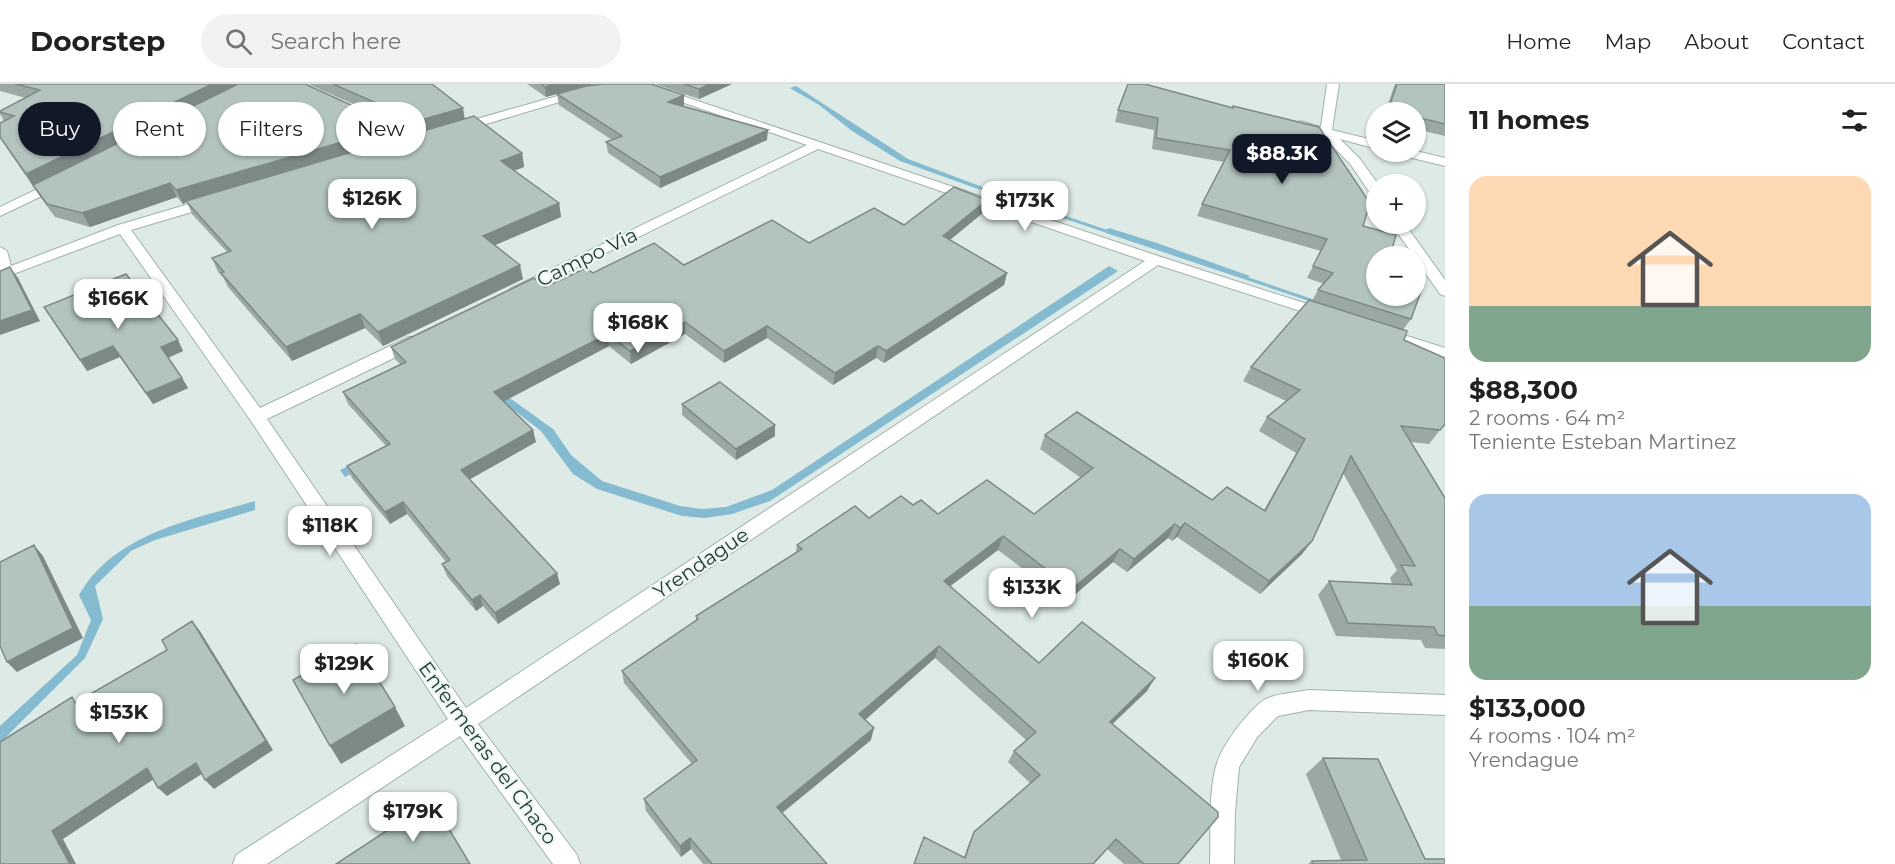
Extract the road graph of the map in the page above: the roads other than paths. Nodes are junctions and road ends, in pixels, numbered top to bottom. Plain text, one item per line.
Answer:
1 (1334, 84) edge
2 (651, 88) edge
3 (593, 89) edge
4 (1291, 123) edge
5 (1326, 132) junction
6 (426, 136) edge
7 (429, 137) junction
8 (426, 138) edge
9 (1366, 142) edge
10 (819, 144) junction
11 (1426, 157) edge
12 (1445, 162) edge
13 (75, 175) edge
14 (1366, 177) edge
15 (225, 197) edge
16 (0, 212) edge
17 (123, 228) junction
18 (1405, 234) edge
19 (0, 251) edge
20 (1156, 260) junction
21 (3, 274) edge
22 (1445, 291) edge
23 (501, 299) edge
24 (1334, 317) edge
25 (1367, 328) edge
26 (427, 335) edge
27 (1445, 353) edge
28 (257, 417) junction
29 (1445, 705) edge
30 (463, 722) junction
31 (245, 864) edge
32 (568, 864) edge
33 (1222, 864) edge

1 - 5 street
2 - 10 street
3 - 7 street
4 - 5 street
5 - 9 street
5 - 14 street
6 - 7 street
7 - 8 street
10 - 20 street
10 - 23 street, Campo Via
11 - 12 street
13 - 16 street
15 - 17 street
17 - 21 street
17 - 28 street, Enfermeras del Chaco
18 - 22 street
19 - 21 street
20 - 24 street
20 - 30 street, Yrendague
25 - 27 street
26 - 28 street
28 - 30 street, Enfermeras del Chaco
29 - 33 street
30 - 31 street, Yrendague
30 - 32 street, Enfermeras del Chaco

